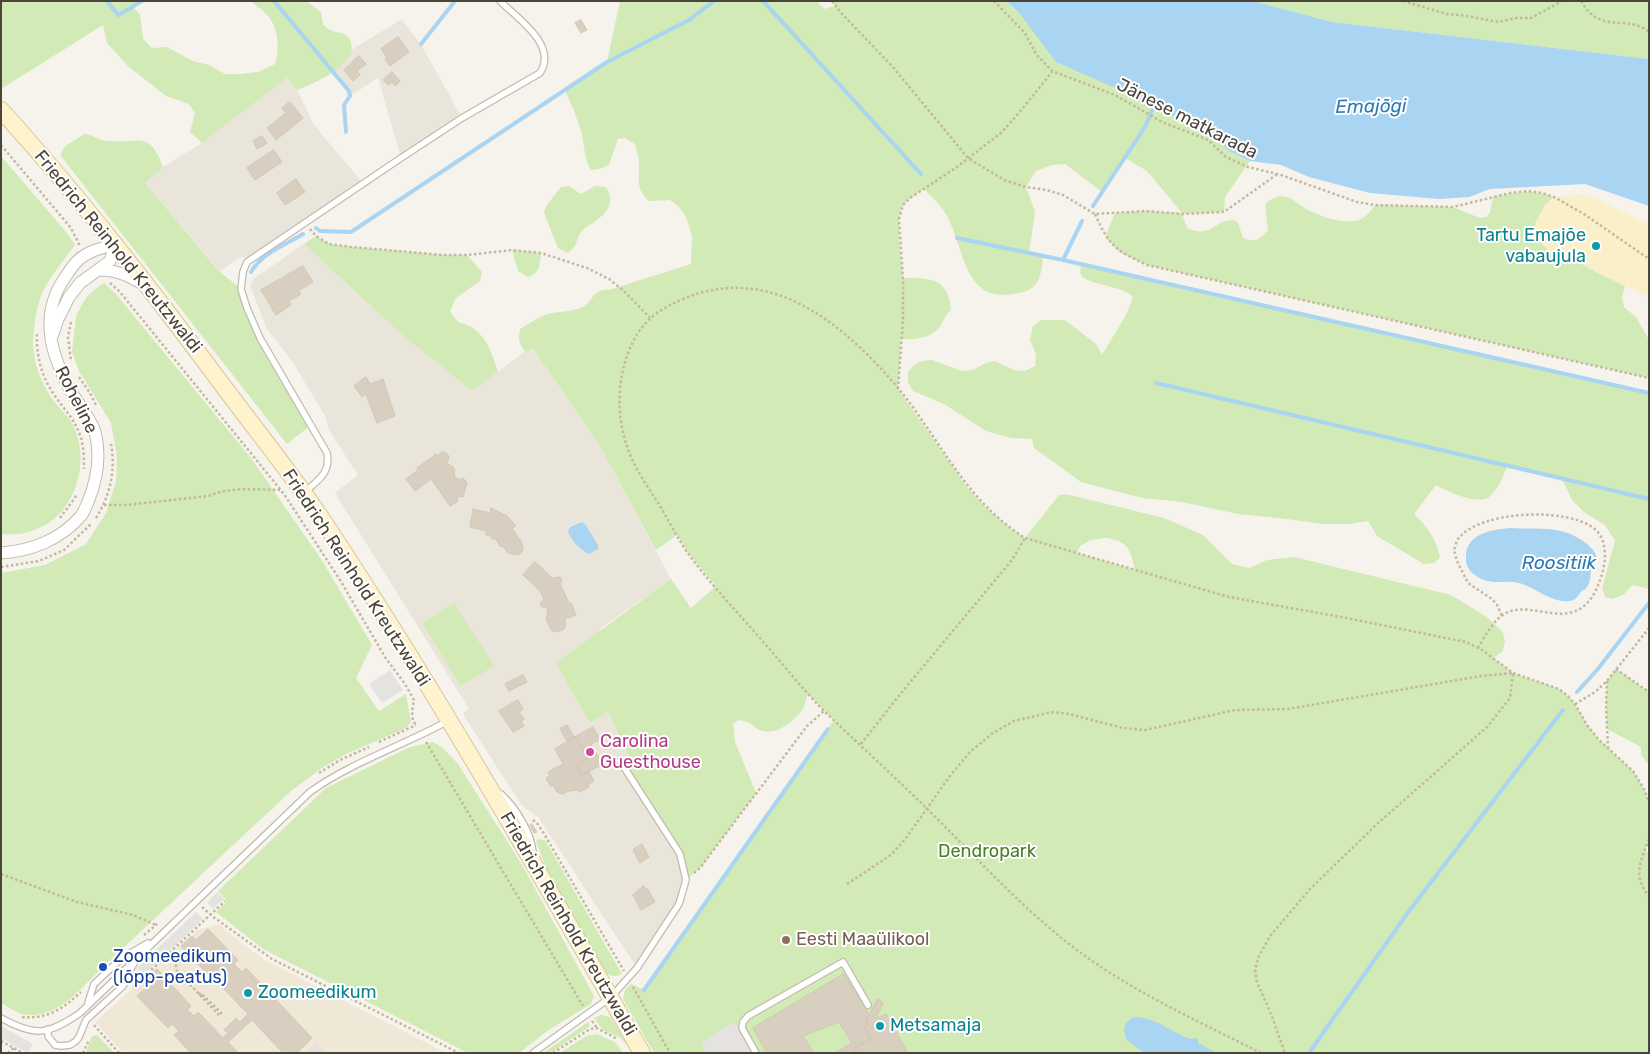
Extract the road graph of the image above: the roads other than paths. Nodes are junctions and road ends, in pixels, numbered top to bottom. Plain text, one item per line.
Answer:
1 (500, 1) edge
2 (3, 112) edge
3 (115, 244) junction
4 (98, 270) junction
5 (150, 289) junction
6 (51, 341) junction
7 (304, 494) junction
8 (1, 552) edge
9 (448, 721) junction
10 (620, 762) dead end
11 (157, 939) junction
12 (136, 959) junction
13 (610, 997) junction
14 (868, 1005) dead end
15 (87, 1006) junction
16 (1, 1018) edge
17 (48, 1029) junction
18 (533, 1053) edge
19 (642, 1053) edge
20 (756, 1053) edge

1 - 7 lane
2 - 3 main road, Friedrich Reinhold Kreutzwaldi
3 - 4 street
3 - 5 main road, Friedrich Reinhold Kreutzwaldi
3 - 6 street, Roheline
4 - 5 street
4 - 6 street
5 - 7 main road, Friedrich Reinhold Kreutzwaldi
6 - 8 street, Roheline
7 - 9 main road, Friedrich Reinhold Kreutzwaldi
9 - 11 lane
9 - 13 main road, Friedrich Reinhold Kreutzwaldi
10 - 13 lane
11 - 12 lane
11 - 15 lane
12 - 15 lane
12 - 17 lane
13 - 18 lane
13 - 19 main road, Friedrich Reinhold Kreutzwaldi
14 - 20 lane
15 - 17 lane
16 - 17 lane

